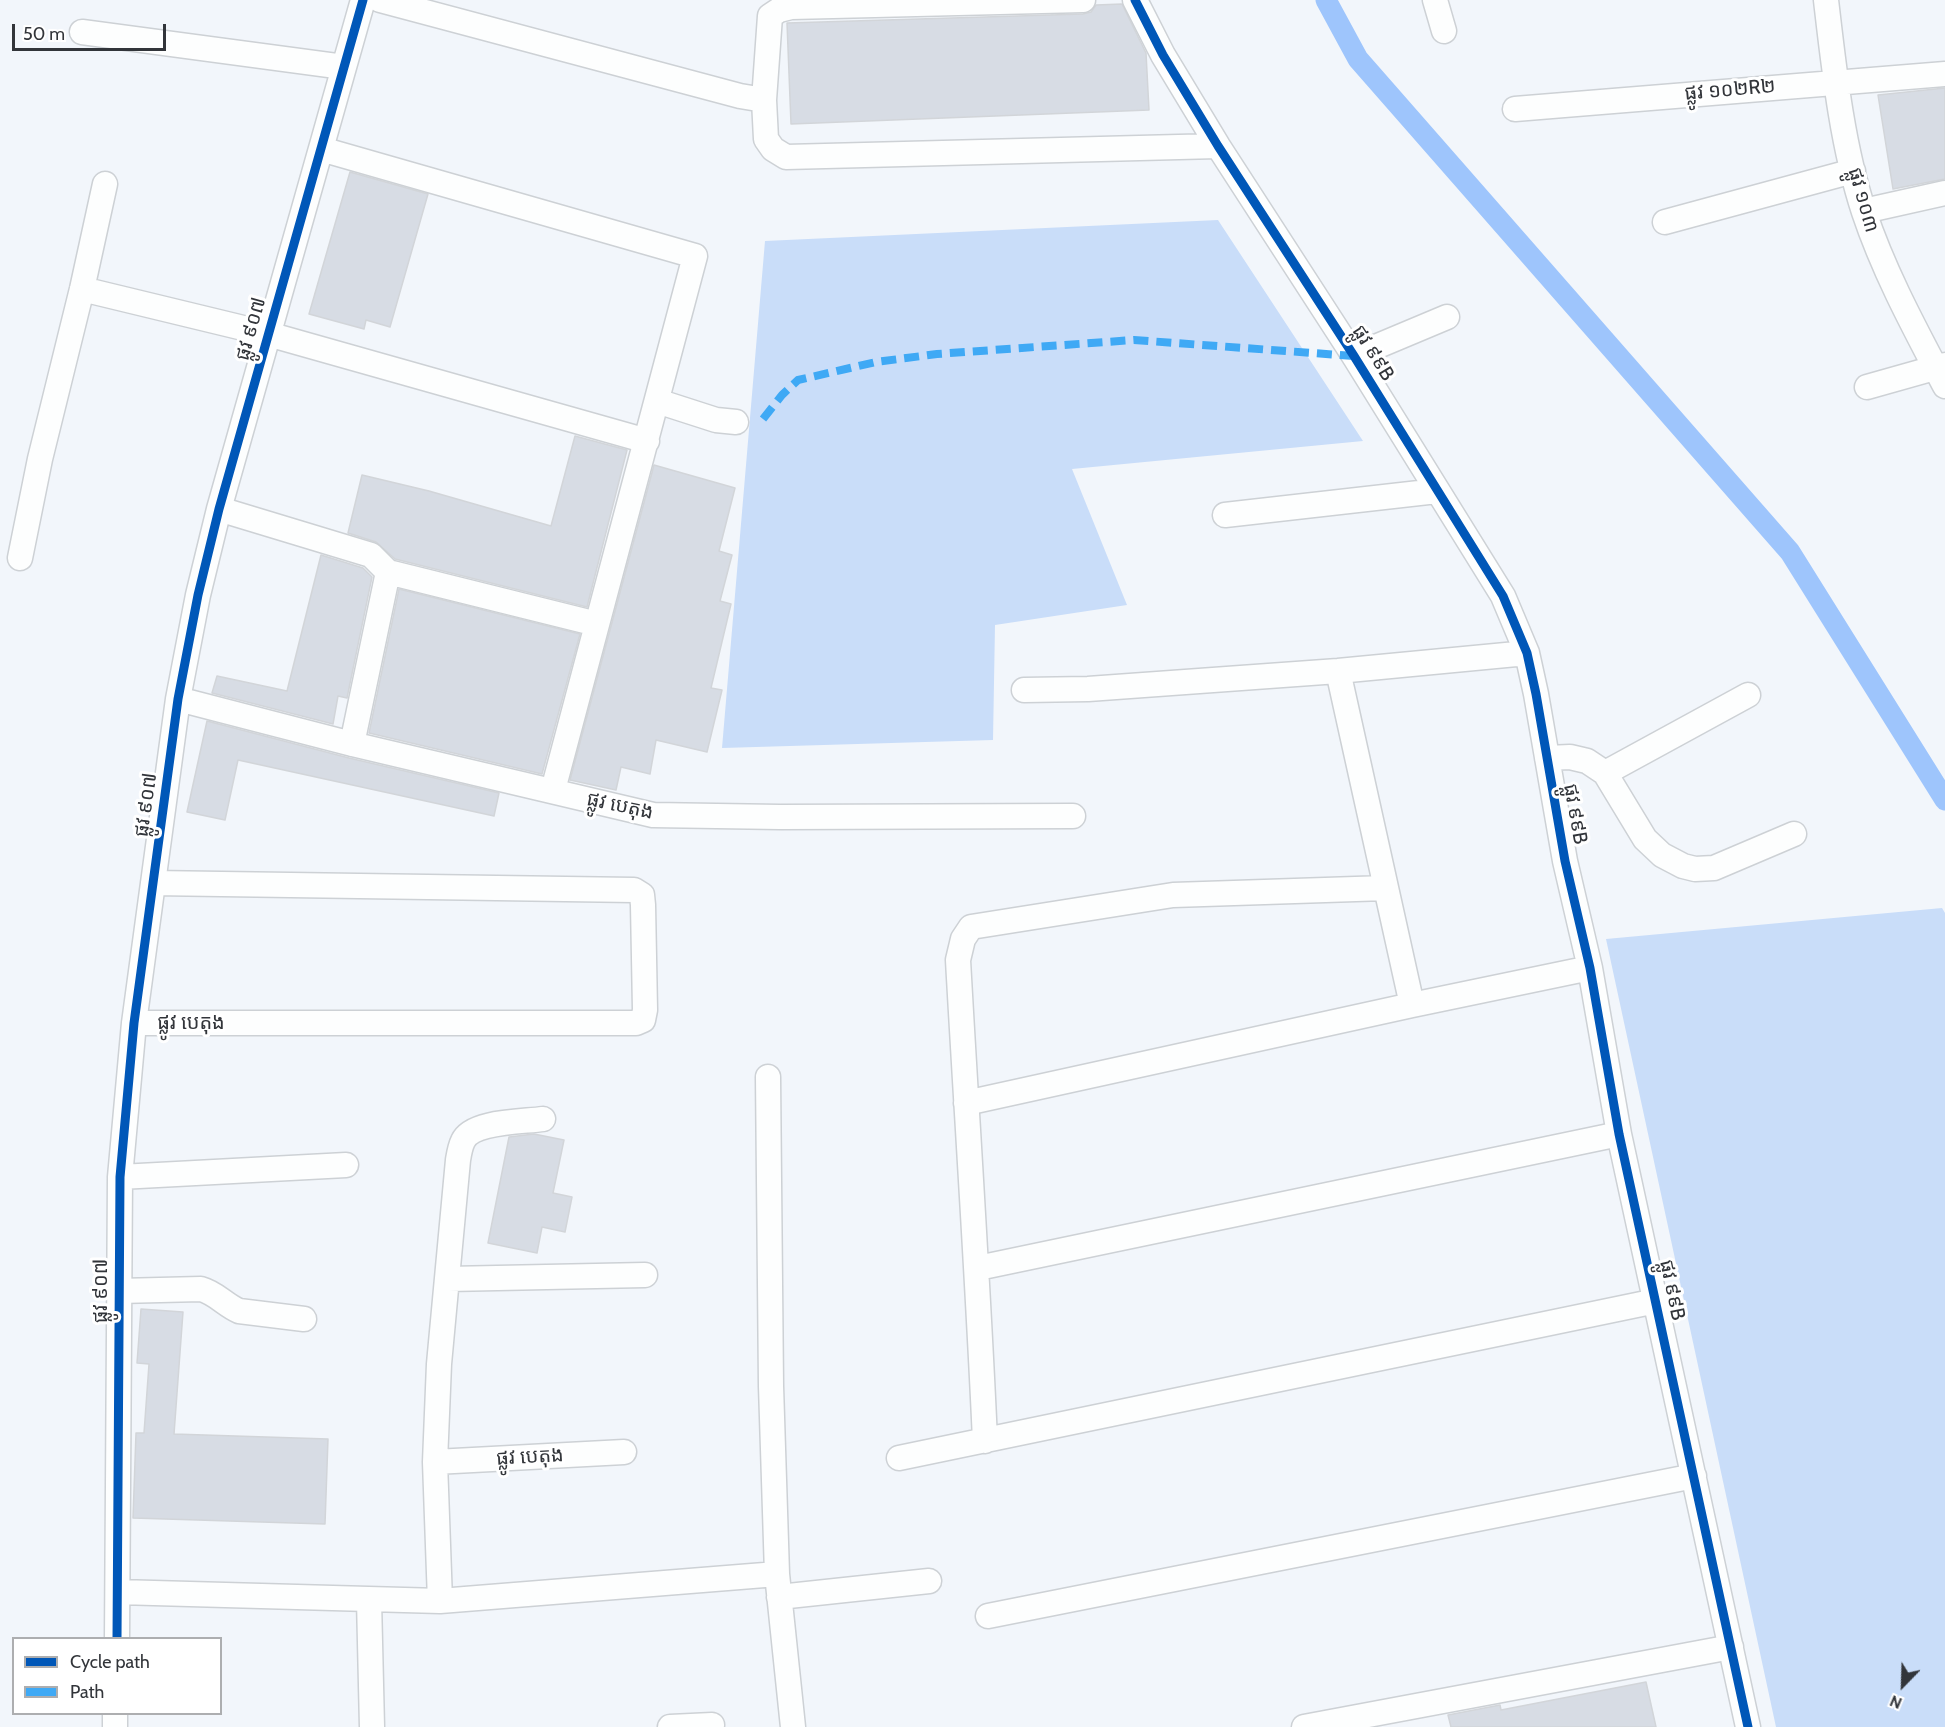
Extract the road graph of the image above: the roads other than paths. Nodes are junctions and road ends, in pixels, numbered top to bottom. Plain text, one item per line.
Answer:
1 (363, 0) edge
2 (380, 0) edge
3 (1083, 0) edge
4 (1135, 0) edge
5 (1435, 0) edge
6 (1826, 0) edge
7 (1444, 31) dead end
8 (82, 32) dead end
9 (344, 67) junction
10 (1945, 74) edge
11 (1836, 81) junction
12 (764, 100) junction
13 (1515, 109) dead end
14 (1218, 146) junction
15 (321, 149) junction
16 (1853, 171) junction
17 (105, 184) dead end
18 (1945, 193) edge
19 (1864, 211) junction
20 (1665, 222) dead end
21 (82, 289) junction
22 (1447, 317) dead end
23 (268, 334) junction
24 (1354, 356) junction
25 (1942, 373) edge
26 (1867, 387) dead end
27 (657, 401) junction
28 (736, 422) dead end
29 (647, 441) junction
30 (1437, 490) junction
31 (219, 509) junction
32 (1225, 515) dead end
33 (20, 558) dead end
34 (388, 572) junction
35 (597, 624) junction
36 (1527, 653) junction
37 (1338, 671) junction
38 (1024, 690) dead end
39 (1748, 695) dead end
40 (178, 699) junction
41 (352, 744) junction
42 (1547, 758) junction
43 (1605, 773) junction
44 (553, 790) junction
45 (1073, 816) dead end
46 (1794, 834) dead end
47 (153, 883) junction
48 (1386, 888) junction
49 (1590, 968) junction
50 (1412, 1005) junction
51 (134, 1023) junction
52 (768, 1077) dead end
53 (966, 1103) junction
54 (543, 1119) dead end
55 (1619, 1134) junction
56 (346, 1165) dead end
57 (120, 1177) junction
58 (978, 1268) junction
59 (645, 1275) dead end
60 (448, 1279) junction
61 (119, 1291) junction
62 (1656, 1301) junction
63 (304, 1319) dead end
64 (985, 1441) junction
65 (624, 1452) dead end
66 (899, 1458) dead end
67 (435, 1462) junction
68 (1694, 1476) junction
69 (929, 1581) dead end
70 (778, 1585) junction
71 (118, 1592) junction
72 (369, 1600) junction
73 (440, 1601) junction
74 (988, 1616) dead end
75 (117, 1637) edge
76 (1731, 1647) junction
77 (712, 1725) dead end
78 (372, 1727) edge
79 (670, 1727) edge
80 (793, 1727) edge
81 (1304, 1727) edge
82 (1748, 1727) edge

1 - 9 street, ផ្លូវ ៩០៧
2 - 12 street
3 - 12 street
4 - 14 street, ផ្លូវ ៩៩B
5 - 7 street
6 - 11 street, ផ្លូវ ១០៣
8 - 9 street
9 - 15 street, ផ្លូវ ៩០៧
10 - 11 street, ផ្លូវ ១០២R២
11 - 13 street, ផ្លូវ ១០២R២
11 - 16 street, ផ្លូវ ១០៣
12 - 14 street
14 - 24 street, ផ្លូវ ៩៩B
15 - 23 street, ផ្លូវ ៩០៧
15 - 27 street
16 - 19 street, ផ្លូវ ១០៣
16 - 20 street
17 - 21 street
18 - 19 street
19 - 25 street, ផ្លូវ ១០៣
21 - 23 street
21 - 33 street
22 - 24 street
23 - 29 street
23 - 31 street, ផ្លូវ ៩០៧
24 - 30 street, ផ្លូវ ៩៩B
25 - 26 street
27 - 28 street
27 - 29 street
29 - 35 street
30 - 32 street
30 - 36 street, ផ្លូវ ៩៩B
31 - 34 street
31 - 40 street, ផ្លូវ ៩០៧
34 - 35 street
34 - 41 street
35 - 44 street
36 - 37 street
36 - 42 street, ផ្លូវ ៩៩B
37 - 38 street
37 - 48 street
39 - 43 street
40 - 41 street, ផ្លូវ បេតុង
40 - 47 street, ផ្លូវ ៩០៧
41 - 44 street, ផ្លូវ បេតុង
42 - 43 street
42 - 49 street, ផ្លូវ ៩៩B
43 - 46 street
44 - 45 street, ផ្លូវ បេតុង
47 - 51 street, ផ្លូវ ៩០៧
47 - 51 street, ផ្លូវ បេតុង
48 - 50 street
48 - 53 street
49 - 50 street
49 - 55 street, ផ្លូវ ៩៩B
50 - 53 street
51 - 57 street, ផ្លូវ ៩០៧
52 - 70 street
53 - 58 street
54 - 60 street
55 - 58 street
55 - 62 street, ផ្លូវ ៩៩B
56 - 57 street
57 - 61 street, ផ្លូវ ៩០៧
58 - 64 street
59 - 60 street
60 - 67 street
61 - 63 street
61 - 71 street, ផ្លូវ ៩០៧
62 - 64 street
62 - 68 street, ផ្លូវ ៩៩B
64 - 66 street
65 - 67 street, ផ្លូវ បេតុង
67 - 73 street
68 - 74 street
68 - 76 street, ផ្លូវ ៩៩B
69 - 70 street
70 - 73 street
70 - 80 street
71 - 72 street
71 - 75 street, ផ្លូវ ៩០៧
72 - 73 street
72 - 78 street
76 - 81 street
76 - 82 street, ផ្លូវ ៩៩B
77 - 79 street

